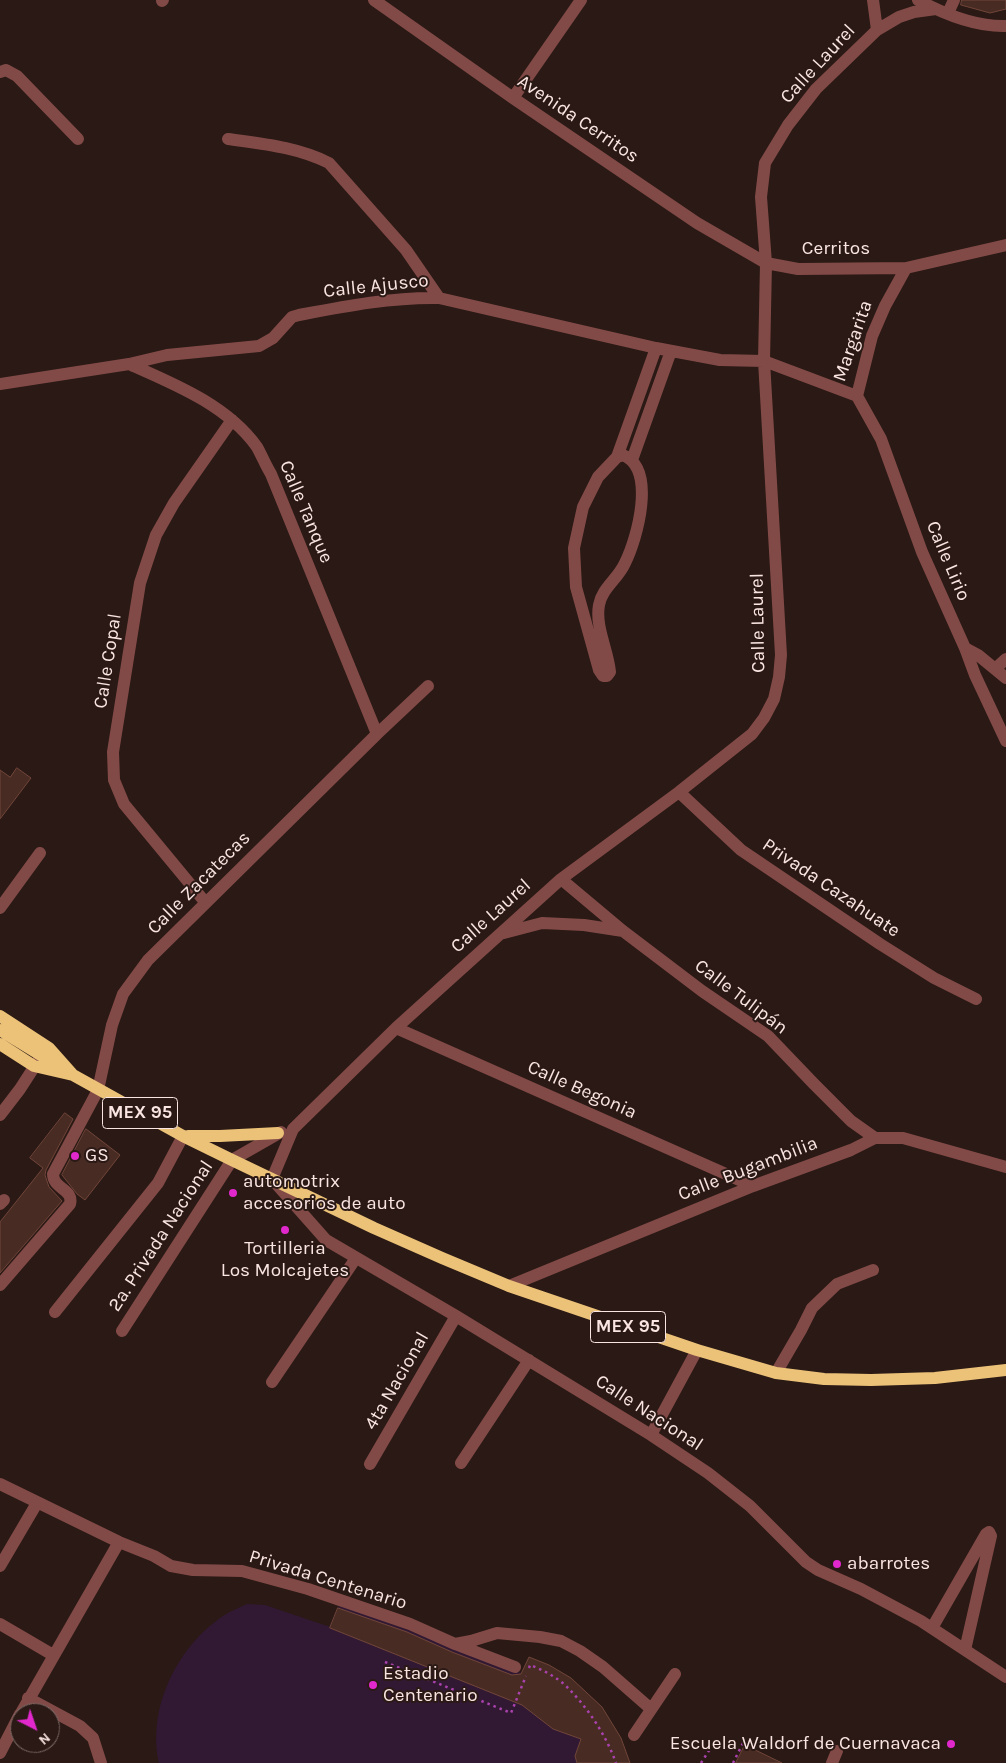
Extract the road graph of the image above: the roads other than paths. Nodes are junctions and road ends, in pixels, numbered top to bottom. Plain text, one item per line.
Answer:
1 (374, 0) edge
2 (581, 0) edge
3 (873, 0) edge
4 (918, 0) edge
5 (954, 0) edge
6 (936, 9) junction
7 (948, 13) junction
8 (1006, 26) edge
9 (877, 30) junction
10 (0, 72) edge
11 (514, 98) junction
12 (78, 139) dead end
13 (228, 139) dead end
14 (1006, 245) edge
15 (766, 263) junction
16 (906, 268) junction
17 (439, 298) junction
18 (656, 348) junction
19 (671, 351) junction
20 (764, 361) junction
21 (129, 364) junction
22 (0, 384) edge
23 (857, 396) junction
24 (232, 420) junction
25 (617, 456) junction
26 (632, 460) junction
27 (576, 588) junction
28 (603, 592) junction
29 (966, 648) junction
30 (1006, 659) edge
31 (995, 669) junction
32 (1006, 678) edge
33 (428, 686) dead end
34 (377, 734) junction
35 (1006, 741) edge
36 (678, 792) junction
37 (40, 854) dead end
38 (561, 879) junction
39 (205, 902) junction
40 (0, 908) edge
41 (623, 931) junction
42 (498, 935) junction
43 (976, 998) dead end
44 (0, 1016) edge
45 (396, 1028) junction
46 (0, 1030) edge
47 (0, 1044) edge
48 (42, 1057) junction
49 (73, 1075) junction
50 (98, 1090) junction
51 (0, 1115) edge
52 (293, 1129) junction
53 (278, 1133) junction
54 (183, 1136) junction
55 (875, 1138) junction
56 (232, 1160) junction
57 (1006, 1167) edge
58 (272, 1179) junction
59 (753, 1186) junction
60 (356, 1258) junction
61 (873, 1270) dead end
62 (0, 1285) edge
63 (509, 1286) junction
64 (55, 1312) dead end
65 (456, 1316) junction
66 (122, 1331) dead end
67 (697, 1350) junction
68 (529, 1360) junction
69 (1006, 1370) edge
70 (776, 1372) junction
71 (272, 1382) dead end
72 (651, 1434) junction
73 (370, 1464) dead end
74 (462, 1464) dead end
75 (0, 1484) edge
76 (37, 1503) junction
77 (119, 1542) junction
78 (0, 1566) edge
79 (0, 1624) edge
80 (932, 1628) junction
81 (455, 1644) junction
82 (964, 1650) junction
83 (53, 1655) junction
84 (515, 1667) dead end
85 (675, 1674) dead end
86 (1006, 1677) edge
87 (28, 1698) junction
88 (26, 1703) edge
89 (651, 1709) junction
90 (10, 1734) edge
91 (634, 1735) dead end
92 (837, 1751) dead end
93 (0, 1753) edge
94 (101, 1763) edge
95 (832, 1763) edge

1 - 11 street, Avenida Cerritos
2 - 11 street
3 - 9 street, Calle Laurel
4 - 6 street
5 - 7 street
6 - 7 street
6 - 9 street, Calle Laurel
7 - 8 street
9 - 15 street, Calle Laurel
10 - 12 street
11 - 15 street, Avenida Cerritos
13 - 17 street
14 - 16 street, Cerritos
15 - 16 street, Cerritos
15 - 20 street, Calle Laurel
16 - 23 street, Margarita
17 - 18 street, Calle Ajusco
17 - 21 street, Calle Ajusco
18 - 19 street, Calle Ajusco
18 - 25 street
19 - 20 street, Calle Ajusco
19 - 26 street
20 - 23 street, Margarita
20 - 36 street, Calle Laurel
21 - 22 street, Calle Ajusco
21 - 24 street, Calle Tanque
23 - 29 street, Calle Lirio
24 - 34 street, Calle Tanque
24 - 39 street, Calle Copal
25 - 26 street
25 - 27 street
26 - 28 street
27 - 28 street
27 - 28 street
29 - 31 street
29 - 35 street, Calle Lirio
30 - 31 street
31 - 32 street
33 - 34 street, Calle Zacatecas
34 - 39 street, Calle Zacatecas
36 - 38 street, Calle Laurel
36 - 43 street, Privada Cazahuate
37 - 40 street
38 - 41 street, Calle Tulipán
38 - 42 street, Calle Laurel
39 - 50 street, Calle Zacatecas
41 - 42 street, Calle Tulipán
41 - 55 street, Calle Tulipán
42 - 45 street, Calle Laurel
44 - 48 main road, MEX 95
45 - 52 street, Calle Laurel
45 - 59 street, Calle Begonia
46 - 48 main road
47 - 48 main road, MEX 95
48 - 49 main road, MEX 95
48 - 49 main road, MEX 95
48 - 51 street
49 - 50 main road, MEX 95
50 - 54 main road, MEX 95
50 - 62 street, Calle Zacatecas
52 - 53 street, Calle Laurel
52 - 58 street, Calle Laurel
53 - 54 main road
53 - 56 street, Calle Laurel
54 - 56 main road, MEX 95
54 - 64 street
55 - 57 street, Calle Bugambilia
55 - 59 street, Calle Bugambilia
56 - 58 main road, MEX 95
56 - 66 street, 2a. Privada Nacional
58 - 60 street, Calle Nacional
58 - 63 main road, MEX 95
59 - 63 street, Calle Bugambilia
60 - 65 street, Calle Nacional
60 - 71 street
61 - 70 street
63 - 67 main road, MEX 95
65 - 68 street, Calle Nacional
65 - 73 street, 4ta Nacional
67 - 70 main road, MEX 95
67 - 72 street
68 - 72 street, Calle Nacional
68 - 74 street
69 - 70 main road, MEX 95
72 - 80 street, Calle Nacional
75 - 76 street, Privada Centenario
76 - 77 street, Privada Centenario
76 - 78 street
77 - 81 street, Privada Centenario
77 - 83 street
79 - 83 street
80 - 82 street, Calle Nacional
80 - 82 street
81 - 84 street, Privada Centenario
81 - 89 street
82 - 86 street, Calle Nacional
83 - 87 street
85 - 89 street
87 - 88 street
87 - 94 street
89 - 91 street
90 - 93 street
92 - 95 street

